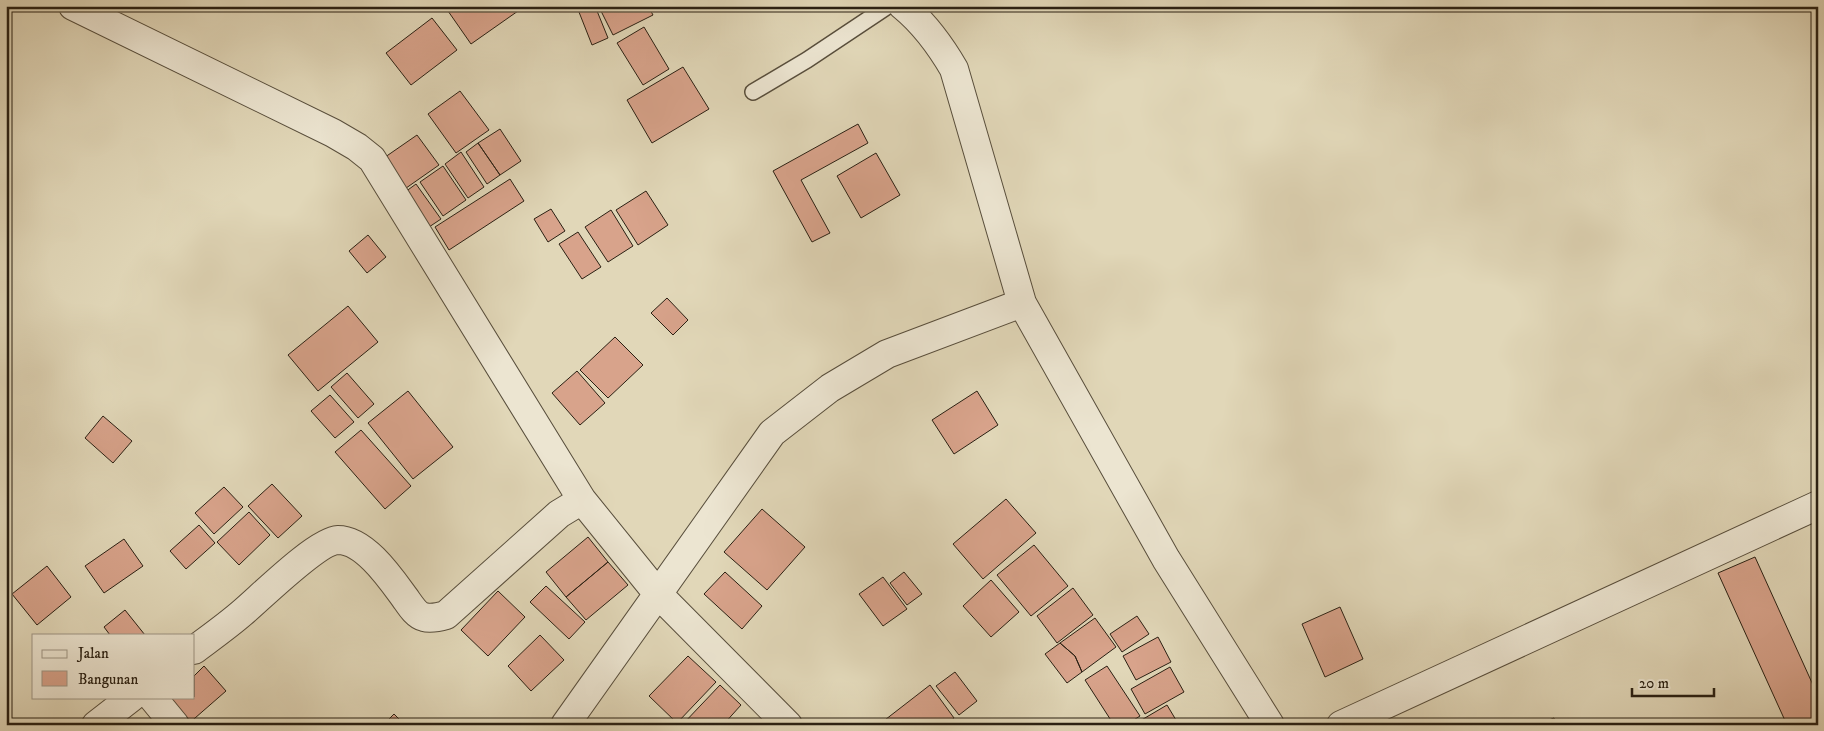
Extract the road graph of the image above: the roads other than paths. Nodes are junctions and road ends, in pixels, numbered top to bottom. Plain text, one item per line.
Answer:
1 (73, 6) edge
2 (888, 6) edge
3 (903, 6) edge
4 (753, 92) dead end
5 (1022, 303) junction
6 (582, 500) junction
7 (1818, 505) edge
8 (658, 594) junction
9 (195, 649) edge
10 (131, 698) edge
11 (153, 698) edge
12 (96, 725) edge
13 (175, 725) edge
14 (565, 725) edge
15 (788, 725) edge
16 (1270, 725) edge
17 (1341, 725) edge

1 - 6 street
2 - 4 lane
3 - 5 street
5 - 8 street
5 - 16 street
6 - 8 street
6 - 9 street
7 - 17 street
8 - 14 street
8 - 15 street
10 - 12 street
11 - 13 street

